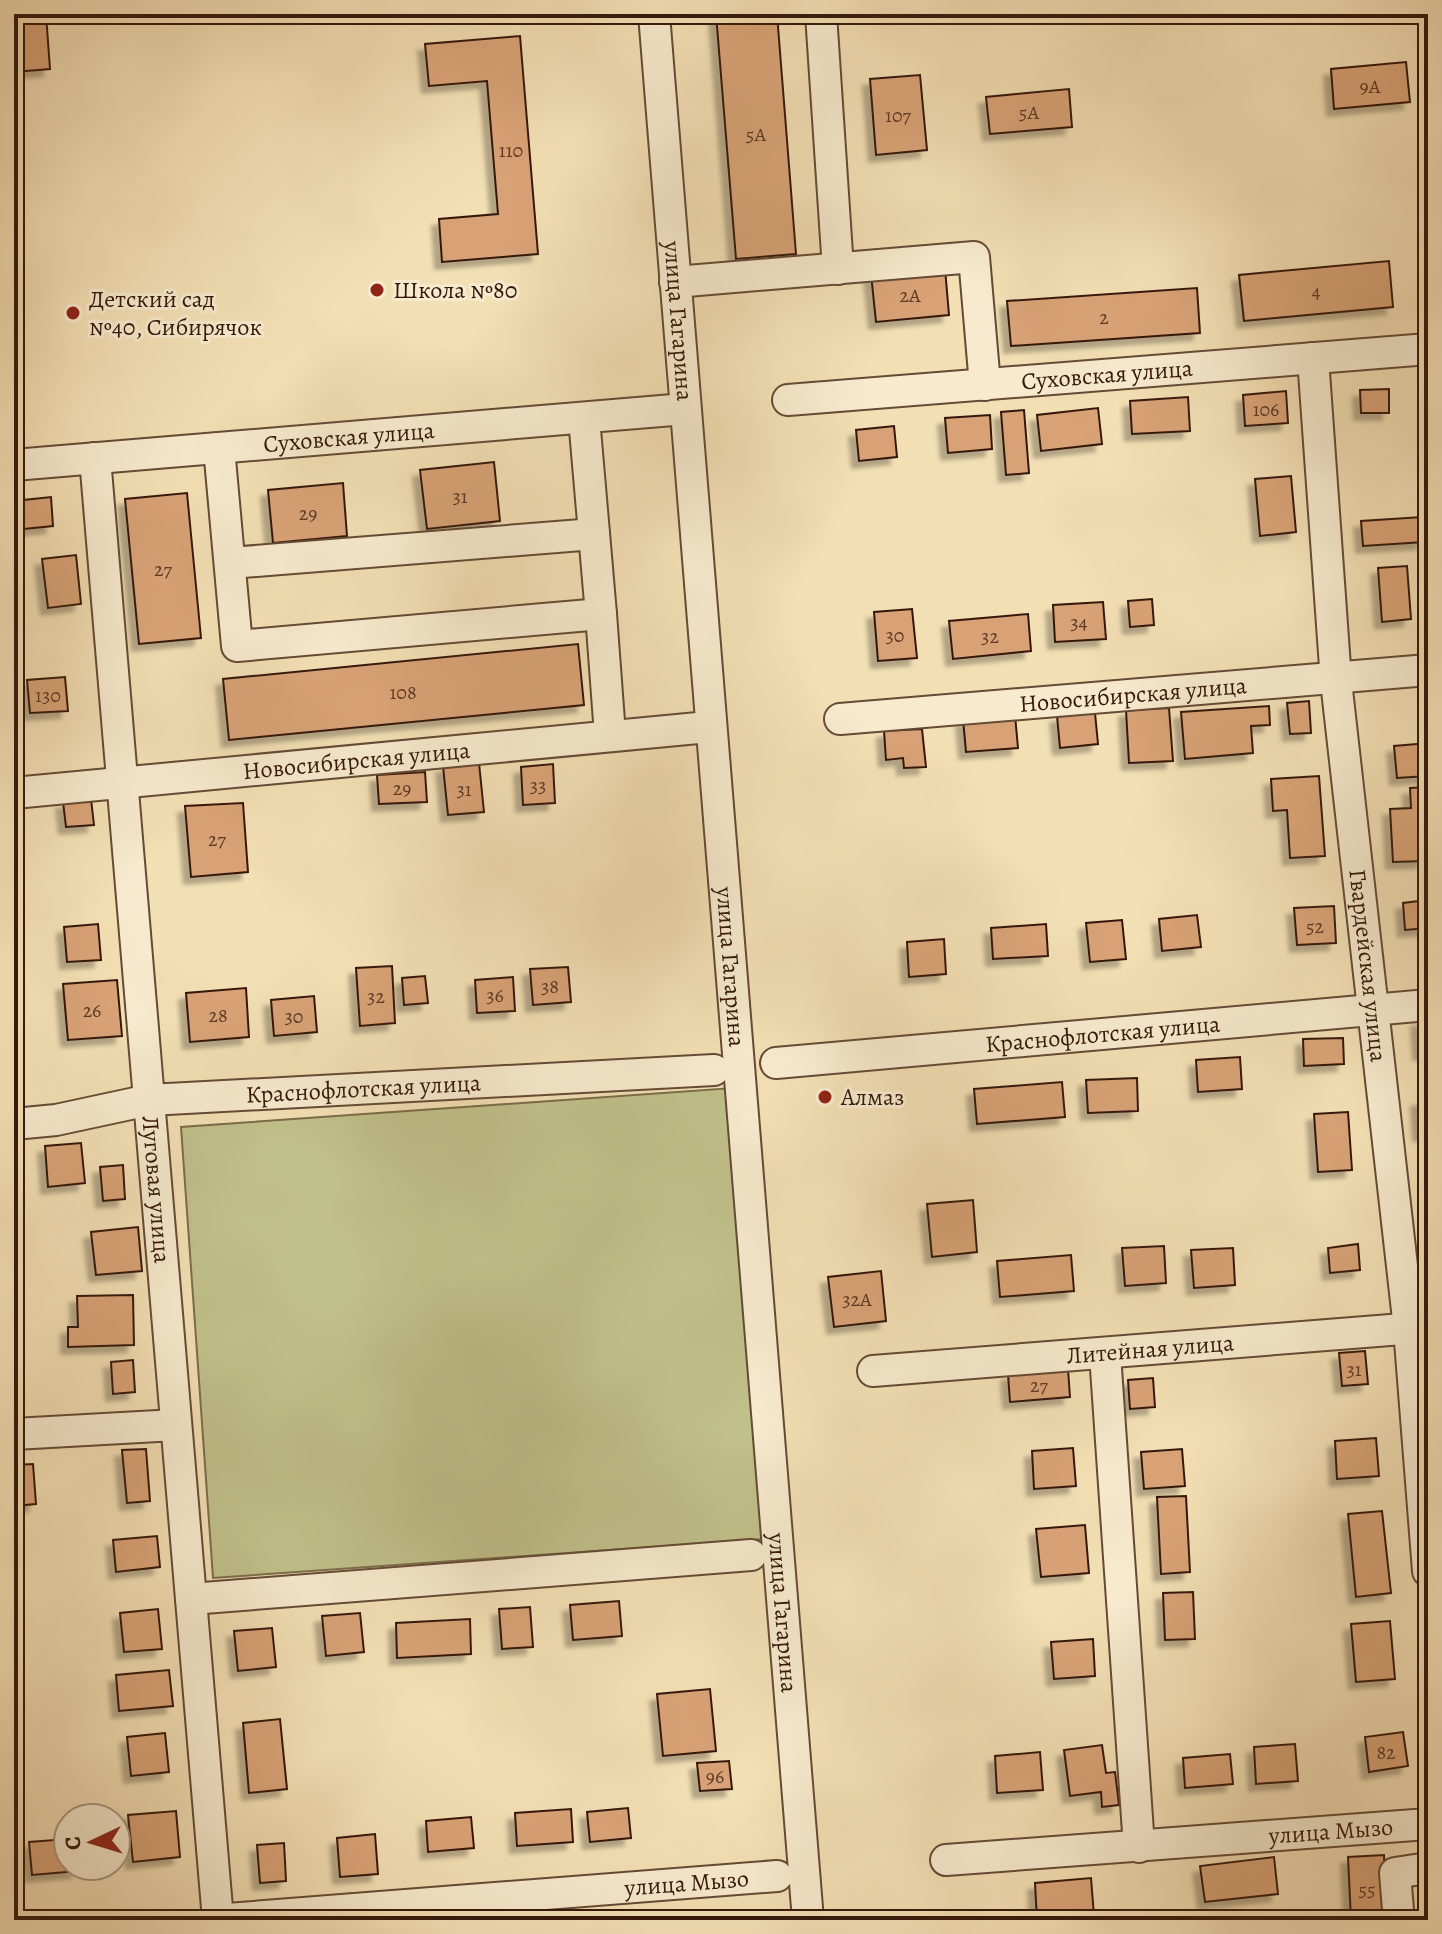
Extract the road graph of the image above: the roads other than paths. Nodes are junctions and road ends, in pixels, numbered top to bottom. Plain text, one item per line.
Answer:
1 (654, 14) edge
2 (821, 14) edge
3 (838, 269) junction
4 (675, 282) junction
5 (1428, 349) edge
6 (1313, 358) junction
7 (985, 385) junction
8 (788, 400) dead end
9 (685, 409) junction
10 (584, 418) junction
11 (219, 448) junction
12 (95, 458) junction
13 (14, 465) edge
14 (594, 534) junction
15 (230, 563) junction
16 (601, 614) junction
17 (1428, 670) edge
18 (1336, 681) junction
19 (840, 719) dead end
20 (698, 728) dead end
21 (610, 735) junction
22 (122, 784) junction
23 (14, 793) edge
24 (1428, 1005) edge
25 (1371, 1011) junction
26 (776, 1063) dead end
27 (714, 1070) dead end
28 (149, 1100) junction
29 (14, 1124) edge
30 (1419, 1327) edge
31 (1105, 1354) junction
32 (873, 1371) dead end
33 (176, 1425) junction
34 (14, 1434) edge
35 (751, 1555) dead end
36 (1428, 1571) edge
37 (191, 1599) junction
38 (1428, 1824) edge
39 (1139, 1847) junction
40 (946, 1860) dead end
41 (1428, 1868) edge
42 (777, 1876) dead end
43 (1398, 1910) dead end
44 (217, 1920) edge
45 (808, 1920) edge

1 - 4 street, улица Гагарина
2 - 3 street
3 - 4 street
3 - 7 street
4 - 9 street, улица Гагарина
5 - 6 street, Суховская улица
6 - 7 street, Суховская улица
6 - 18 street, Гвардейская улица
7 - 8 street, Суховская улица
9 - 10 street, Суховская улица
9 - 45 street, улица Гагарина
10 - 11 street, Суховская улица
10 - 14 street
11 - 12 street, Суховская улица
11 - 15 street
12 - 13 street, Суховская улица
12 - 22 street, Луговая улица
14 - 15 street
14 - 16 street
15 - 16 street
16 - 21 street
17 - 18 street, Новосибирская улица
18 - 19 street, Новосибирская улица
18 - 25 street, Гвардейская улица
20 - 21 street, Новосибирская улица
21 - 22 street, Новосибирская улица
22 - 23 street, Новосибирская улица
22 - 28 street, Луговая улица
24 - 25 street, Краснофлотская улица
25 - 26 street, Краснофлотская улица
25 - 30 street, Гвардейская улица
27 - 28 street, Краснофлотская улица
28 - 29 street, Краснофлотская улица
28 - 33 street, Луговая улица
30 - 31 street, Литейная улица
30 - 36 street, Гвардейская улица
31 - 32 street, Литейная улица
31 - 39 street
33 - 34 street
33 - 37 street, Луговая улица
35 - 37 street
37 - 44 street, Луговая улица
38 - 39 street, улица Мызо
39 - 40 street, улица Мызо
41 - 43 street
42 - 44 street, улица Мызо

